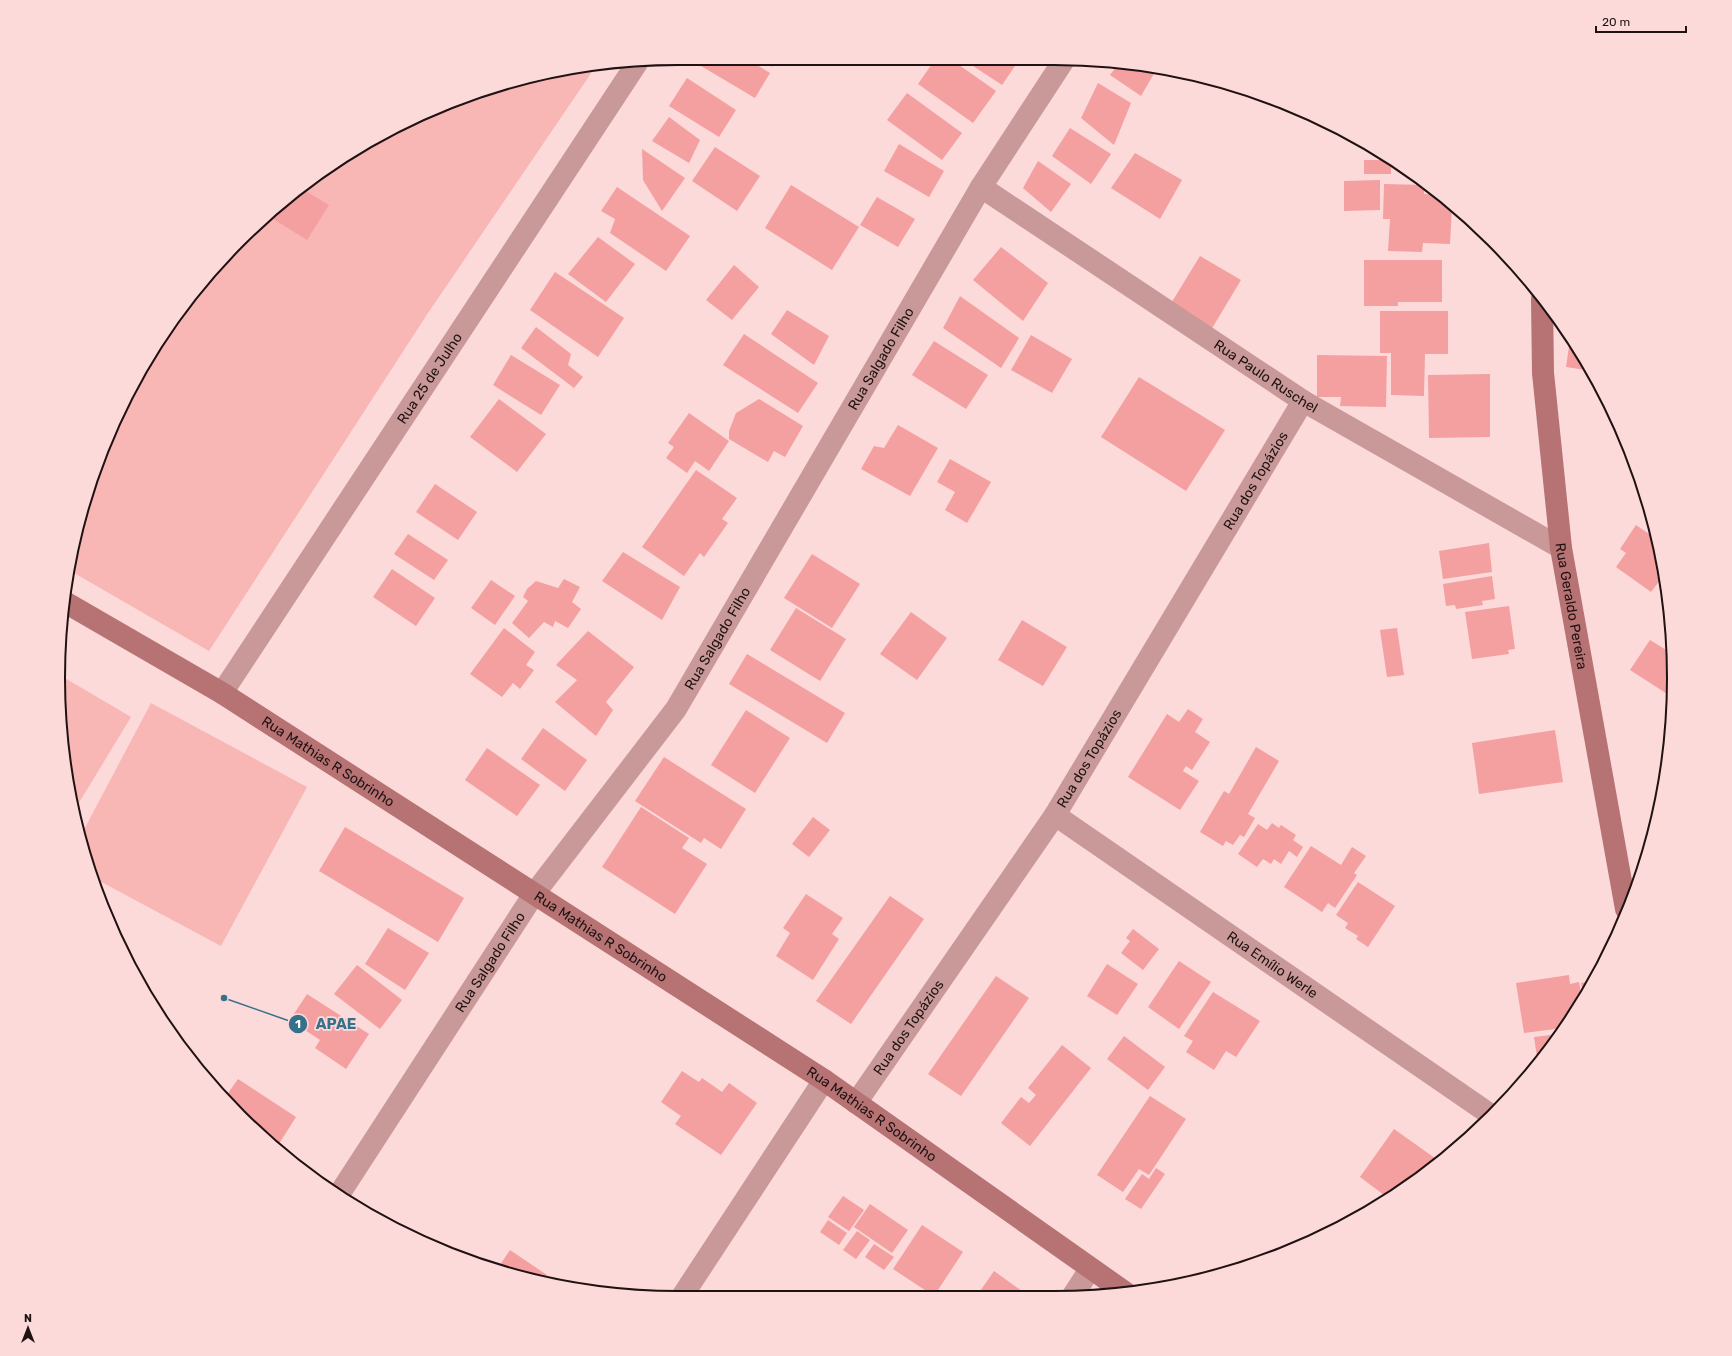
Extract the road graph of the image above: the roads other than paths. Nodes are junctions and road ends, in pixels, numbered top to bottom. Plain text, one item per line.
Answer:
1 (1061, 65) edge
2 (635, 66) edge
3 (981, 187) junction
4 (1542, 308) edge
5 (1303, 401) junction
6 (1561, 548) junction
7 (69, 605) edge
8 (222, 693) junction
9 (1055, 815) junction
10 (534, 894) junction
11 (1625, 901) edge
12 (824, 1080) junction
13 (856, 1102) junction
14 (1486, 1112) edge
15 (341, 1191) edge
16 (1090, 1269) junction
17 (1118, 1288) edge
18 (1076, 1290) edge
19 (686, 1291) edge

1 - 3 street, Rua Salgado Filho
2 - 8 street, Rua 25 de Julho
3 - 5 street, Rua Paulo Ruschel
3 - 10 street, Rua Salgado Filho
4 - 6 main road, Rua Geraldo Pereira
5 - 6 street, Rua Paulo Ruschel
5 - 9 street, Rua dos Topázios
6 - 11 main road, Rua Geraldo Pereira
7 - 8 main road, Rua Mathias R Sobrinho
8 - 10 main road, Rua Mathias R Sobrinho
9 - 13 street, Rua dos Topázios
9 - 14 street, Rua Emílio Werle
10 - 12 main road, Rua Mathias R Sobrinho
10 - 15 street, Rua Salgado Filho
12 - 13 main road, Rua Mathias R Sobrinho
12 - 19 street
13 - 16 main road, Rua Mathias R Sobrinho
16 - 17 main road, Rua Mathias R Sobrinho
16 - 18 street

